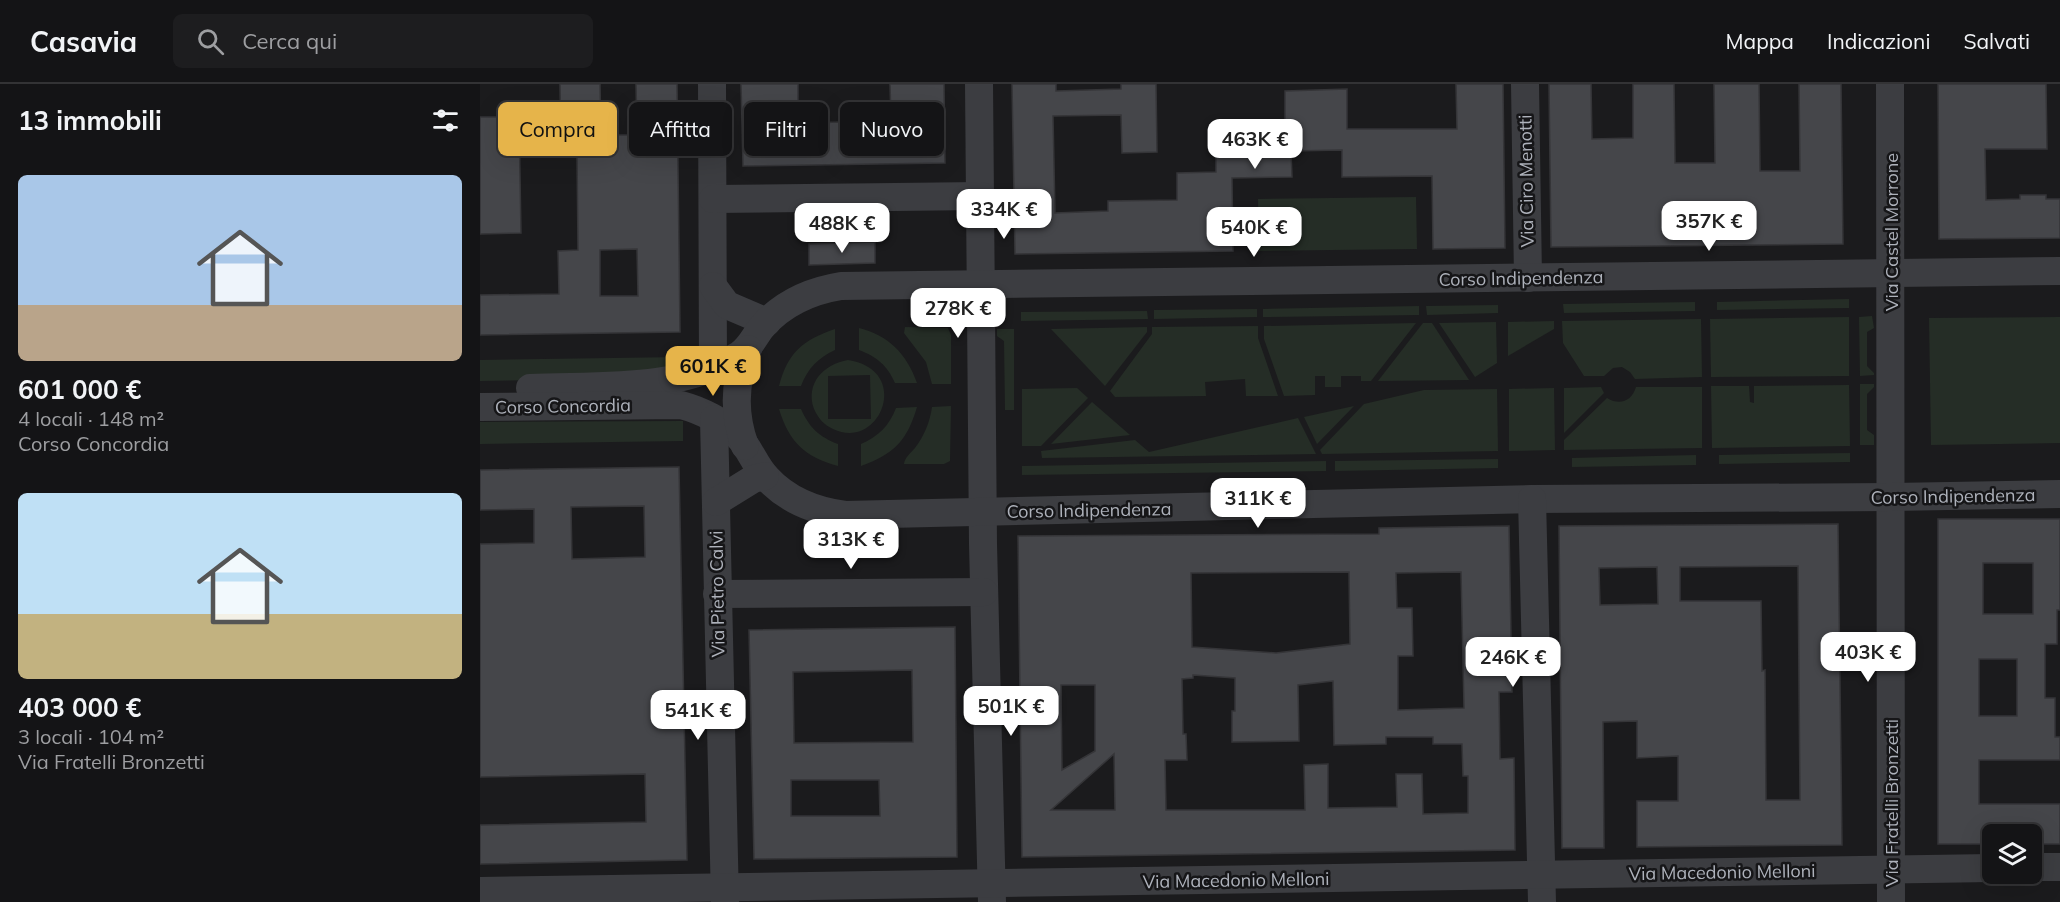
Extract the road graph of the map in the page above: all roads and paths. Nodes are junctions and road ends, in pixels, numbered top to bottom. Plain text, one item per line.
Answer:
1 (712, 84) edge
2 (979, 84) edge
3 (1525, 84) edge
4 (1890, 84) edge
5 (981, 196) junction
6 (713, 199) junction
7 (2060, 271) edge
8 (1891, 274) junction
9 (1528, 278) junction
10 (982, 284) junction
11 (713, 286) junction
12 (767, 322) junction
13 (748, 349) junction
14 (713, 368) junction
15 (1891, 380) joint
16 (480, 390) edge
17 (480, 407) edge
18 (714, 419) junction
19 (746, 446) junction
20 (765, 477) junction
21 (2060, 494) edge
22 (1892, 497) junction
23 (1532, 499) junction
24 (716, 502) junction
25 (983, 513) junction
26 (984, 592) junction
27 (717, 594) junction
28 (2042, 867) edge
29 (2060, 867) edge
30 (1982, 868) edge
31 (1891, 869) junction
32 (1541, 888) edge
33 (1451, 889) edge
34 (480, 891) edge
35 (992, 893) edge
36 (725, 894) edge
37 (1891, 902) edge

1 - 6 street
2 - 5 street
3 - 9 street, Via Ciro Menotti
4 - 8 street, Via Castel Morrone
5 - 6 street
5 - 10 street
6 - 11 street
7 - 8 street, Corso Indipendenza
8 - 9 street, Corso Indipendenza
8 - 15 street, Via Castel Morrone
9 - 10 street, Corso Indipendenza
10 - 12 street, Corso Indipendenza
10 - 25 street
11 - 12 street
11 - 14 street
12 - 13 street, Corso Indipendenza
13 - 14 street, Corso Concordia
13 - 19 street
14 - 16 street, Corso Concordia
15 - 22 street, Via Fratelli Bronzetti
17 - 18 street, Corso Concordia
18 - 19 street, Corso Concordia
18 - 24 street, Via Pietro Calvi
19 - 20 street, Corso Indipendenza
20 - 24 street
20 - 25 street, Corso Indipendenza
21 - 22 street, Corso Indipendenza
22 - 23 street, Corso Indipendenza
22 - 31 street, Via Fratelli Bronzetti
23 - 25 street, Corso Indipendenza
23 - 32 street
24 - 27 street, Via Pietro Calvi
25 - 26 street
26 - 27 street
26 - 35 street
27 - 36 street, Via Pietro Calvi
28 - 29 street
30 - 31 street, Via Macedonio Melloni
31 - 32 street, Via Macedonio Melloni
31 - 37 street, Via Fratelli Bronzetti
32 - 33 street, Via Macedonio Melloni
33 - 35 street, Via Macedonio Melloni
34 - 36 street, Via Macedonio Melloni
35 - 36 street, Via Macedonio Melloni

